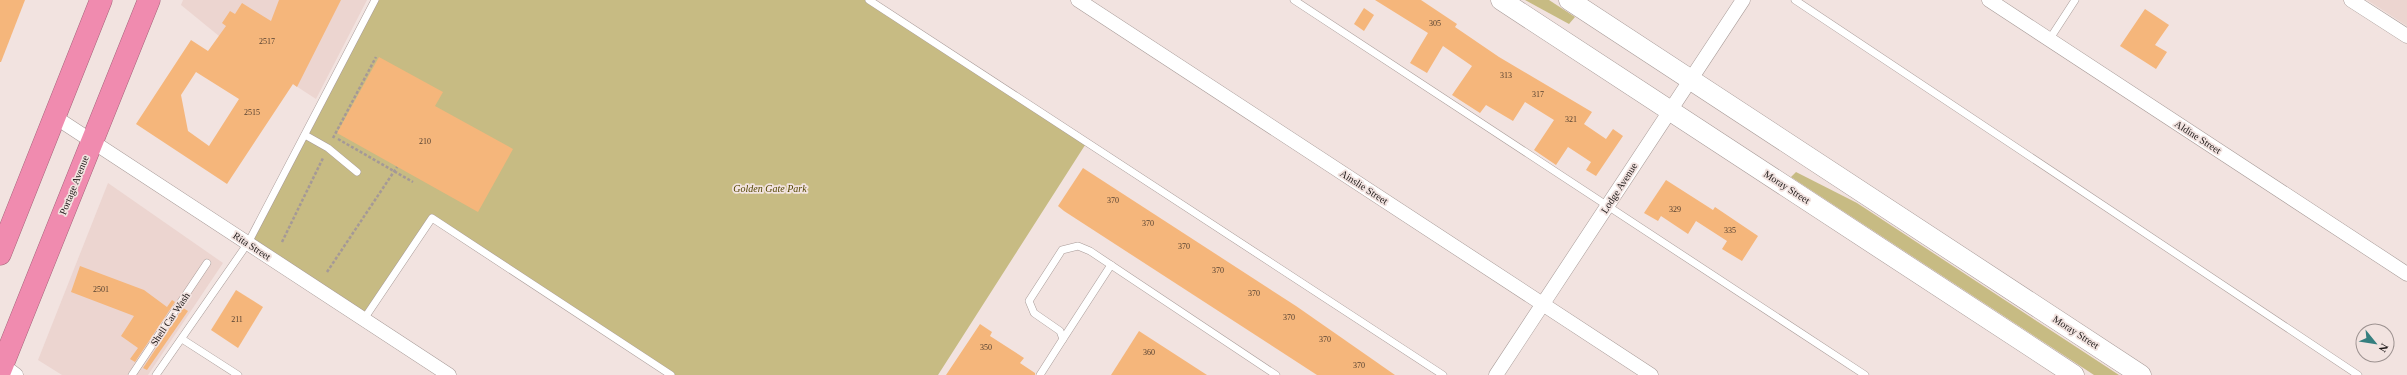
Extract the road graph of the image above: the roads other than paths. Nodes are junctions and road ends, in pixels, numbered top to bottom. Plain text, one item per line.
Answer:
1 (101, 0) edge
2 (149, 0) edge
3 (375, 0) edge
4 (870, 0) edge
5 (1078, 0) edge
6 (1294, 0) edge
7 (1501, 0) edge
8 (1569, 0) edge
9 (1743, 0) edge
10 (1795, 0) edge
11 (1989, 0) edge
12 (2075, 0) edge
13 (2350, 0) edge
14 (2407, 36) edge
15 (2049, 40) junction
16 (1691, 80) junction
17 (1670, 111) junction
18 (55, 117) junction
19 (305, 135) junction
20 (92, 141) junction
21 (357, 172) dead end
22 (1607, 206) junction
23 (248, 243) junction
24 (0, 254) edge
25 (208, 263) dead end
26 (1111, 265) junction
27 (2407, 274) edge
28 (1542, 304) junction
29 (364, 319) junction
30 (182, 339) junction
31 (1063, 339) junction
32 (5, 369) edge
33 (132, 375) edge
34 (156, 375) edge
35 (238, 375) edge
36 (449, 375) edge
37 (671, 375) edge
38 (1040, 375) edge
39 (1276, 375) edge
40 (1443, 375) edge
41 (1496, 375) edge
42 (1651, 375) edge
43 (1865, 375) edge
44 (2074, 375) edge
45 (2141, 375) edge
46 (2358, 375) edge

1 - 18 highway
2 - 20 highway, Portage Avenue
3 - 19 lane
4 - 40 lane
5 - 28 street, Ainslie Street
6 - 22 lane
7 - 17 main road, Moray Street
8 - 16 main road, Moray Street
9 - 16 street, Lodge Avenue
10 - 46 lane
11 - 15 street, Aldine Street
12 - 15 lane
13 - 14 street
15 - 27 street, Aldine Street
16 - 17 street, Lodge Avenue
16 - 45 main road, Moray Street
17 - 22 street, Lodge Avenue
17 - 44 main road, Moray Street
18 - 20 street, Rita Street
18 - 24 highway
19 - 21 lane
19 - 23 lane
20 - 23 street, Rita Street
20 - 32 highway, Portage Avenue
22 - 28 street, Lodge Avenue
22 - 43 lane
23 - 29 street, Rita Street
23 - 30 lane
25 - 33 lane, Shell Car Wash
26 - 31 lane
26 - 31 lane
26 - 39 lane
28 - 41 street, Lodge Avenue
28 - 42 street, Ainslie Street
29 - 36 street, Rita Street
29 - 37 lane
30 - 34 lane
30 - 35 lane
31 - 38 lane

